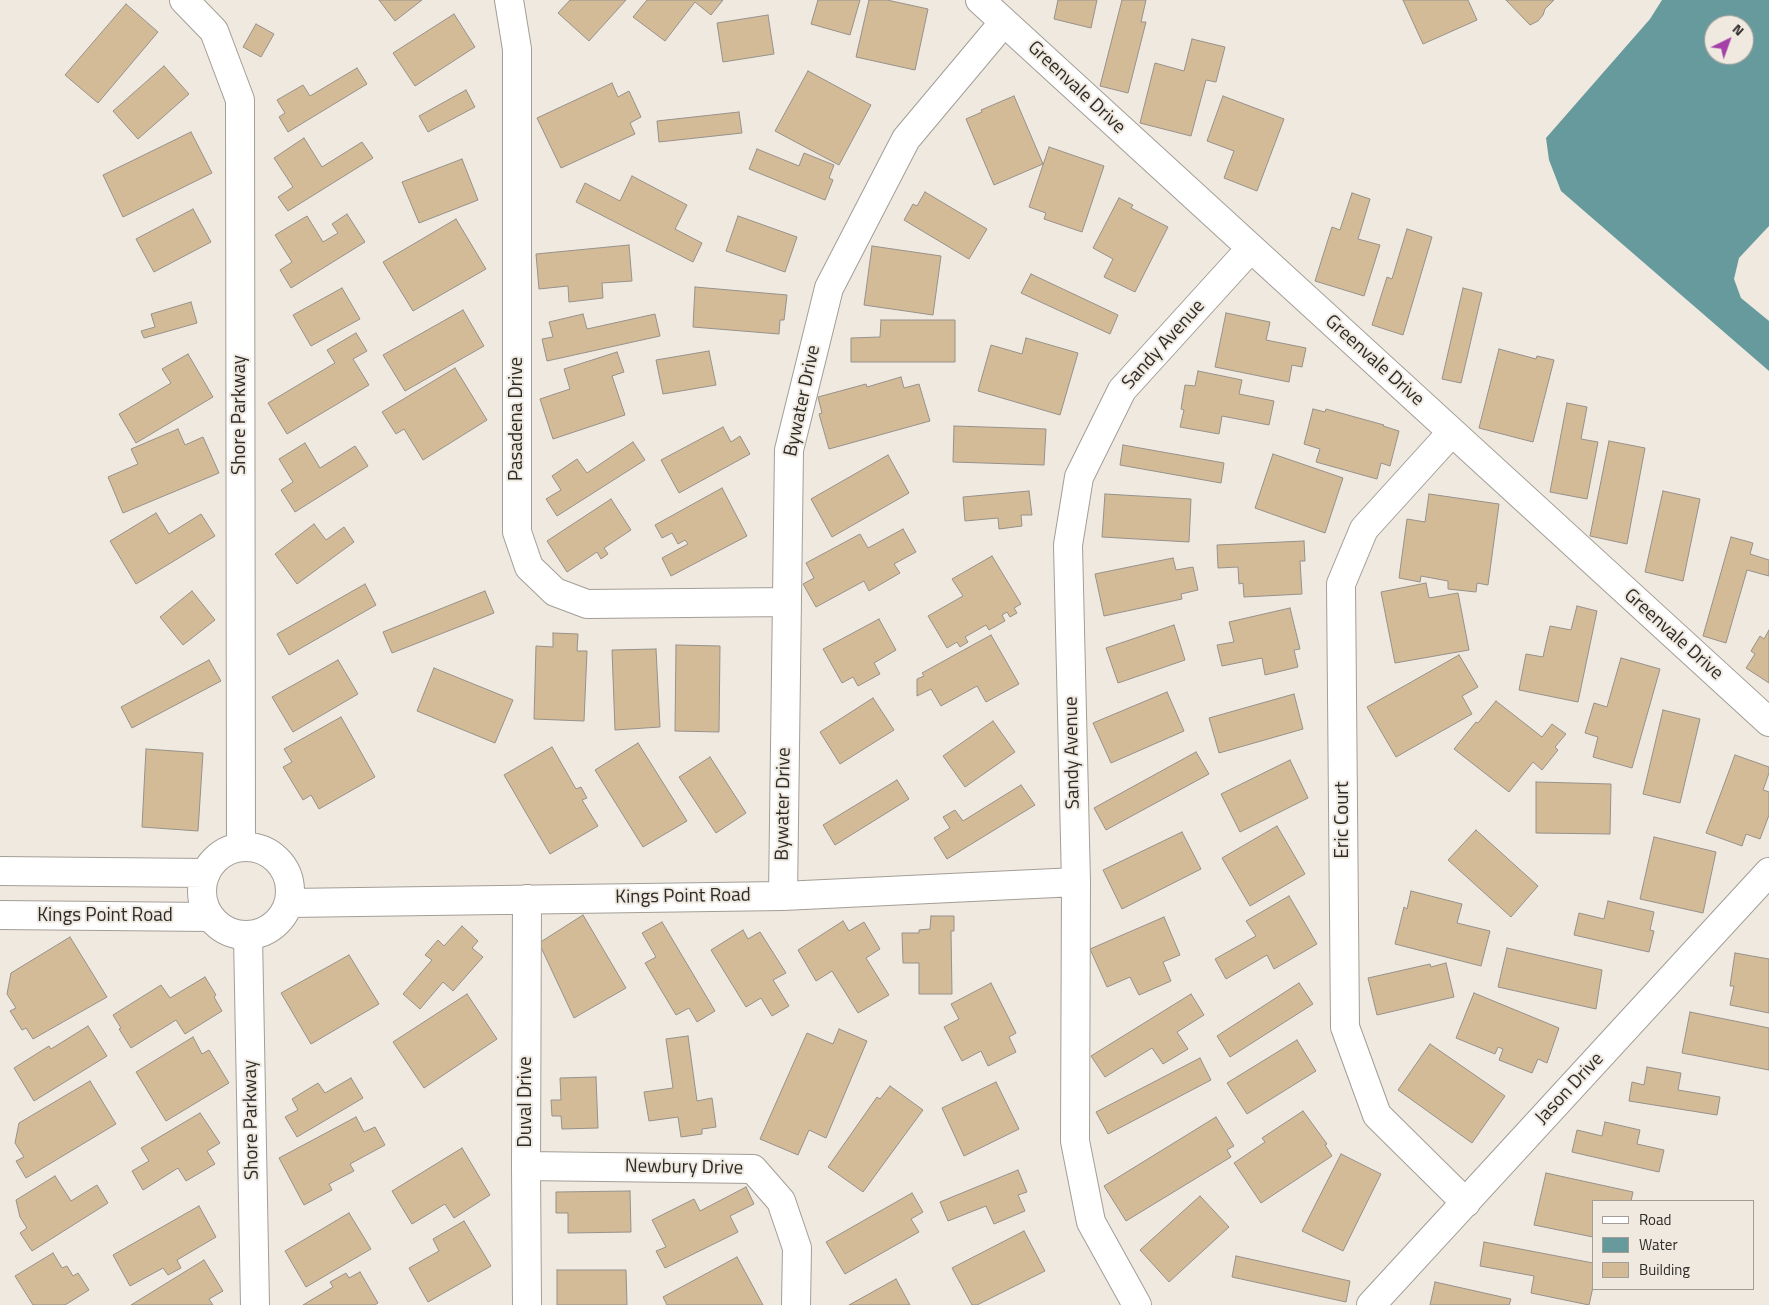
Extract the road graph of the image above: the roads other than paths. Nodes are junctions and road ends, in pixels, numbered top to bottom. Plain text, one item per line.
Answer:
1 (184, 0) edge
2 (509, 0) edge
3 (980, 0) edge
4 (1004, 22) junction
5 (1251, 248) junction
6 (1452, 432) junction
7 (788, 602) junction
8 (1769, 722) edge
9 (241, 847) junction
10 (0, 871) edge
11 (1769, 872) edge
12 (206, 873) junction
13 (1076, 882) junction
14 (783, 896) junction
15 (527, 899) junction
16 (289, 903) junction
17 (0, 915) edge
18 (210, 917) junction
19 (248, 936) junction
20 (526, 1166) junction
21 (1466, 1203) junction
22 (255, 1305) edge
23 (527, 1305) edge
24 (796, 1305) edge
25 (1137, 1305) edge
26 (1371, 1305) edge

1 - 9 street, Shore Parkway
2 - 7 street, Pasadena Drive
3 - 4 street, Greenvale Drive
4 - 5 street, Greenvale Drive
4 - 7 street, Bywater Drive
5 - 6 street, Greenvale Drive
5 - 13 street, Sandy Avenue
6 - 8 street, Greenvale Drive
6 - 21 street, Eric Court
7 - 14 street, Bywater Drive
9 - 12 street
9 - 16 street
10 - 12 street
11 - 21 street, Jason Drive
12 - 18 street
13 - 14 street, Kings Point Road
13 - 25 street, Sandy Avenue
14 - 15 street, Kings Point Road
15 - 16 street, Kings Point Road
15 - 20 street, Duval Drive
16 - 19 street
17 - 18 street, Kings Point Road
18 - 19 street
19 - 22 street, Shore Parkway
20 - 23 street, Duval Drive
20 - 24 street, Newbury Drive
21 - 26 street, Jason Drive

